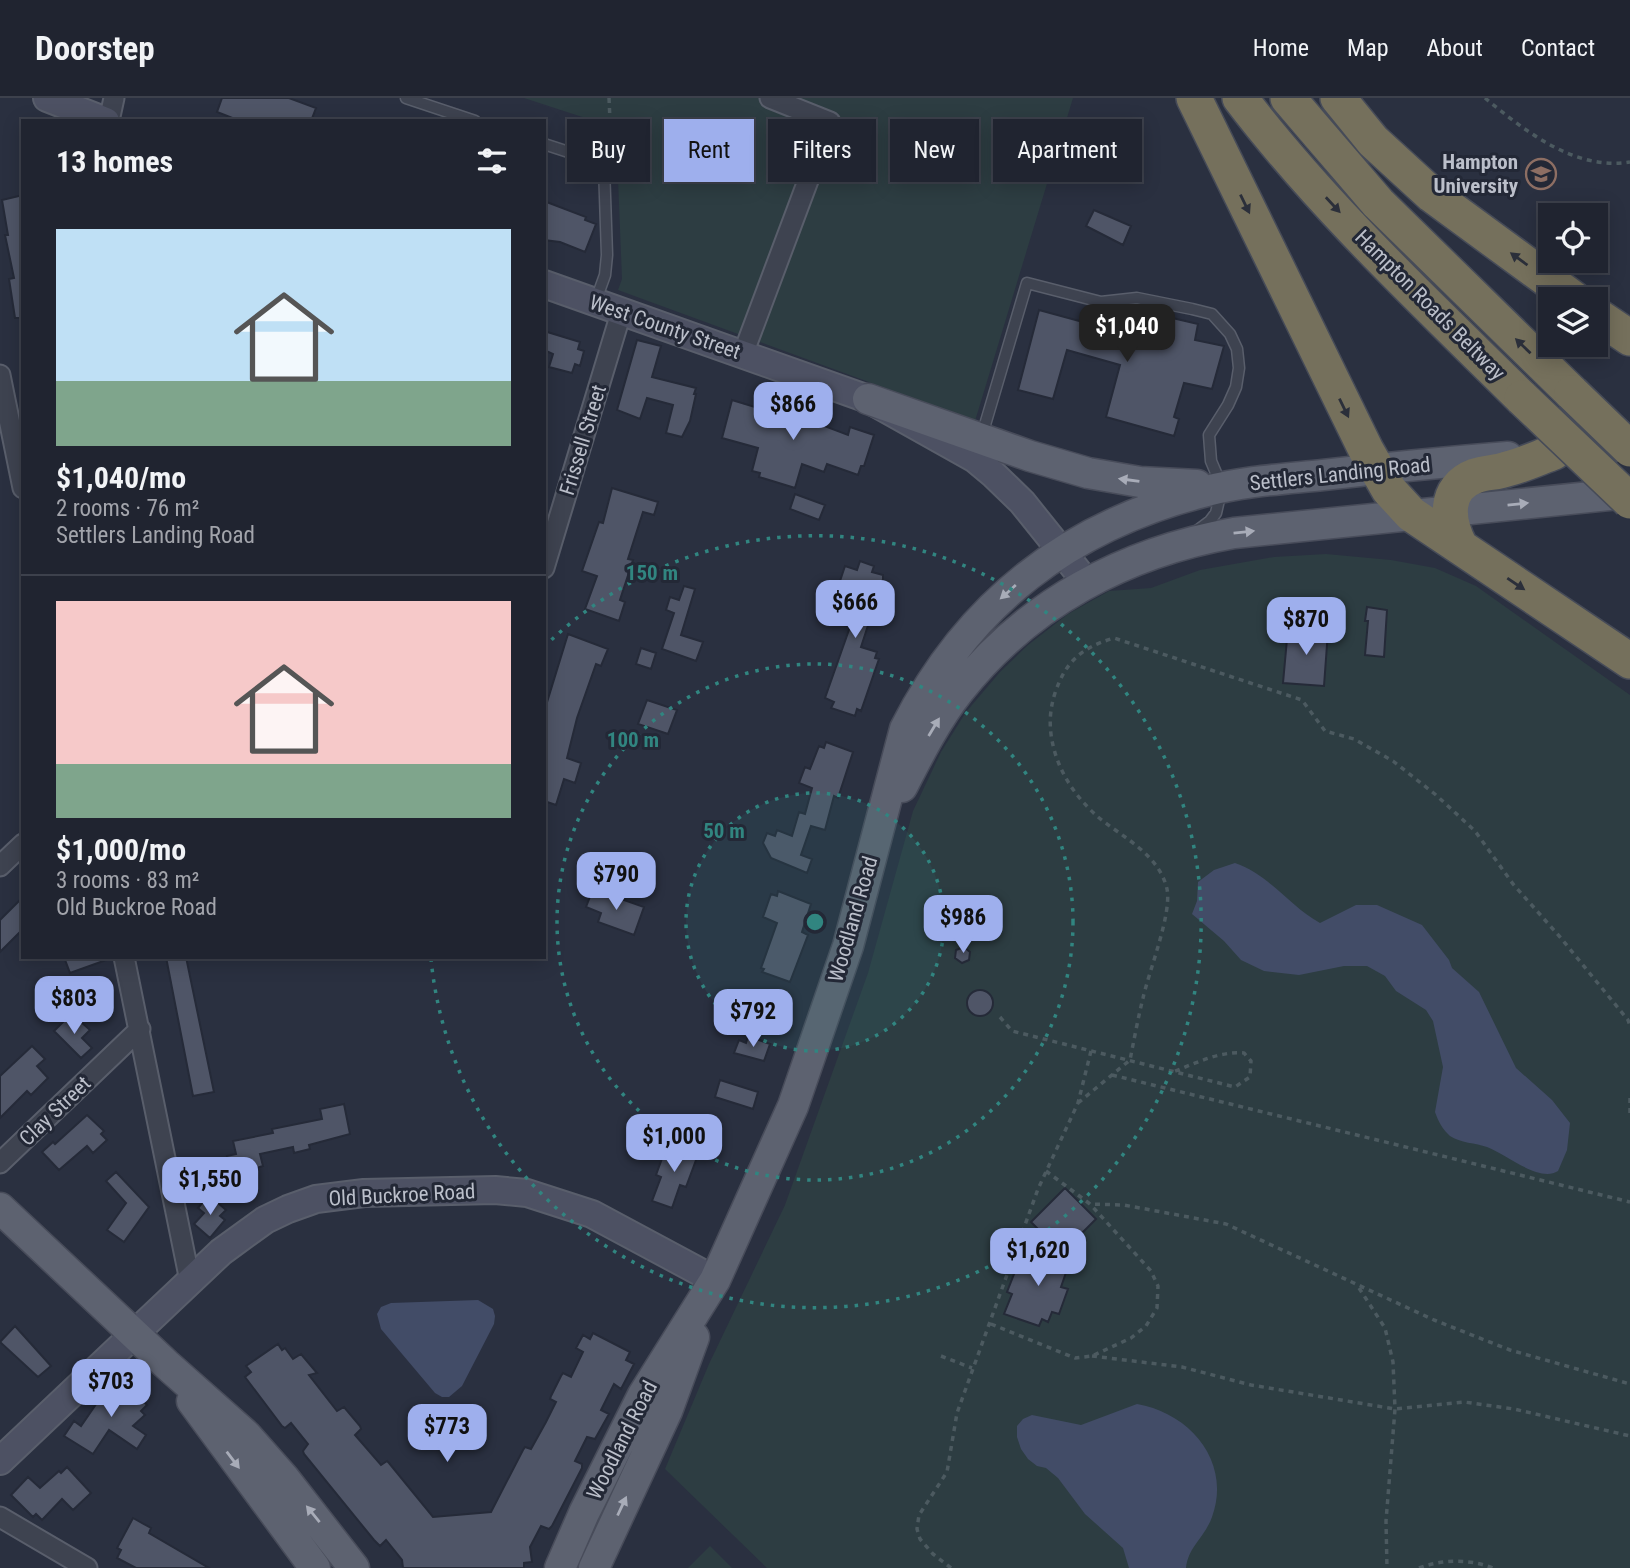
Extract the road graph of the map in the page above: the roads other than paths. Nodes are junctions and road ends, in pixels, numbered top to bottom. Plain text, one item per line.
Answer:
1 (47, 98) edge
2 (114, 98) edge
3 (406, 98) edge
4 (770, 98) edge
5 (1194, 98) edge
6 (1240, 98) edge
7 (1288, 98) edge
8 (1338, 98) edge
9 (102, 119) edge
10 (108, 119) edge
11 (469, 119) edge
12 (546, 145) edge
13 (546, 285) edge
14 (1558, 287) edge
15 (594, 303) junction
16 (621, 313) junction
17 (1608, 323) edge
18 (1630, 338) edge
19 (743, 354) junction
20 (0, 375) edge
21 (868, 398) joint
22 (1630, 447) edge
23 (978, 448) junction
24 (1554, 452) junction
25 (1376, 469) junction
26 (21, 478) edge
27 (1222, 487) junction
28 (1630, 493) edge
29 (1630, 501) edge
30 (1450, 511) junction
31 (1411, 514) junction
32 (1186, 542) junction
33 (1460, 546) junction
34 (1061, 550) junction
35 (546, 561) edge
36 (1087, 583) junction
37 (1630, 661) edge
38 (879, 830) junction
39 (21, 846) edge
40 (0, 866) edge
41 (124, 959) edge
42 (140, 1029) junction
43 (0, 1163) edge
44 (0, 1208) edge
45 (715, 1280) junction
46 (190, 1281) junction
47 (134, 1333) junction
48 (166, 1364) junction
49 (0, 1461) edge
50 (0, 1517) edge
51 (87, 1568) edge
52 (315, 1568) edge
53 (354, 1568) edge
54 (560, 1568) edge
55 (594, 1568) edge

1 - 9 street
2 - 10 street
3 - 11 lane
4 - 19 street
5 -> 25 highway
6 -> 29 highway, Hampton Roads Beltway, bridge
22 -> 7 highway, Hampton Roads Beltway, bridge
14 -> 8 highway
12 - 15 lane
13 - 15 street, West County Street
15 - 16 street, West County Street
16 - 19 street, West County Street
16 - 35 street, Frissell Street
17 - 18 highway
19 - 21 street, West County Street
20 - 26 street
21 - 23 main road
22 - 24 main road, Settlers Landing Road
27 -> 23 main road
23 - 27 lane
23 - 34 street
24 - 25 main road, Settlers Landing Road
24 - 30 highway
25 - 27 main road, Settlers Landing Road
25 - 31 highway
27 - 32 lane
27 - 34 main road, Settlers Landing Road
30 -> 28 main road
30 - 31 main road
30 - 33 highway
32 -> 31 main road
31 - 33 highway
32 - 36 main road
33 -> 37 highway
34 - 36 street
34 -> 38 main road, Woodland Road
38 -> 36 main road, Woodland Road
38 - 45 main road, Woodland Road
39 - 40 street
41 - 42 street
42 - 43 street, Clay Street
42 - 46 street
44 - 47 main road
45 - 46 street, Old Buckroe Road
45 - 54 main road, Woodland Road
55 -> 45 main road, Woodland Road
46 - 47 street, Old Buckroe Road
47 - 48 main road
47 - 49 street, Old Buckroe Road
48 -> 52 main road
53 -> 48 main road
50 - 51 street

